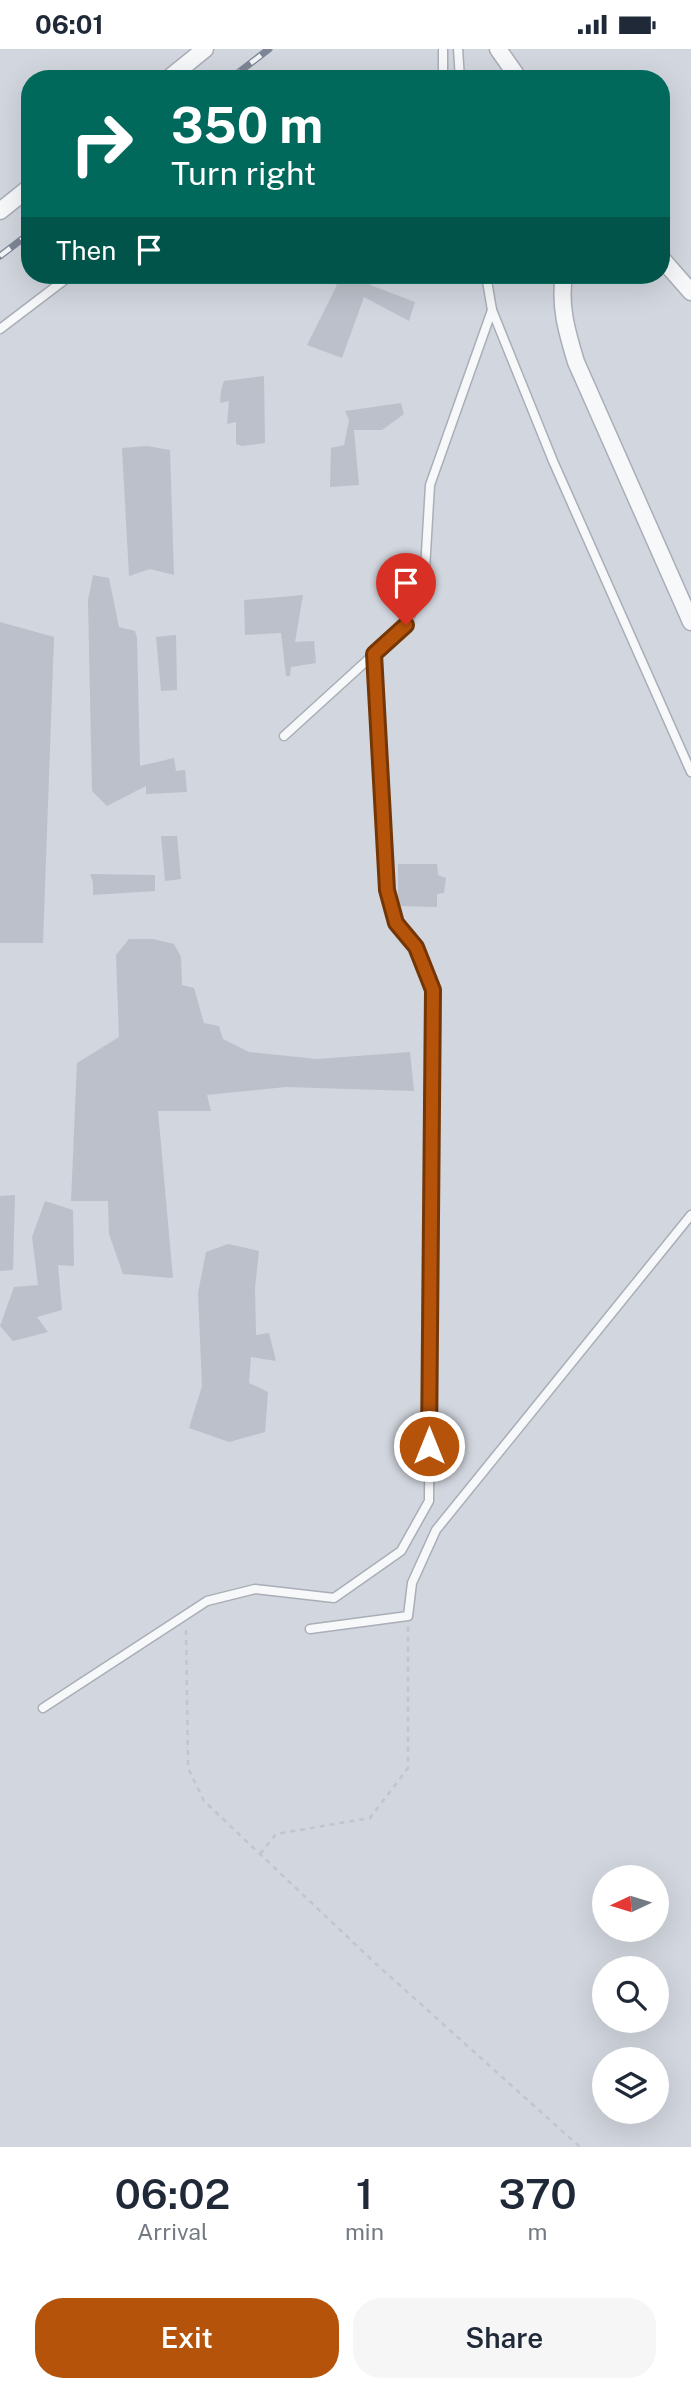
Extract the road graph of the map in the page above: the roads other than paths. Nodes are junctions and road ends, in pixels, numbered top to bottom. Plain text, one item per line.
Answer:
1 (205, 49) edge
2 (443, 49) edge
3 (458, 49) edge
4 (498, 49) edge
5 (179, 70) edge
6 (443, 70) edge
7 (459, 70) edge
8 (513, 70) edge
9 (21, 194) edge
10 (0, 211) edge
11 (670, 268) edge
12 (59, 284) edge
13 (488, 284) edge
14 (563, 284) edge
15 (691, 292) edge
16 (492, 310) junction
17 (0, 329) edge
18 (691, 622) edge
19 (374, 654) junction
20 (284, 736) dead end
21 (691, 772) edge
22 (691, 1216) edge
23 (310, 1629) dead end
24 (43, 1708) dead end

1 - 5 street
2 - 6 lane
3 - 7 lane
4 - 8 street
9 - 10 street
11 - 15 street
12 - 17 lane
13 - 16 lane
14 - 18 street
16 - 19 lane
16 - 21 lane
19 - 20 lane
19 - 24 lane
22 - 23 lane

